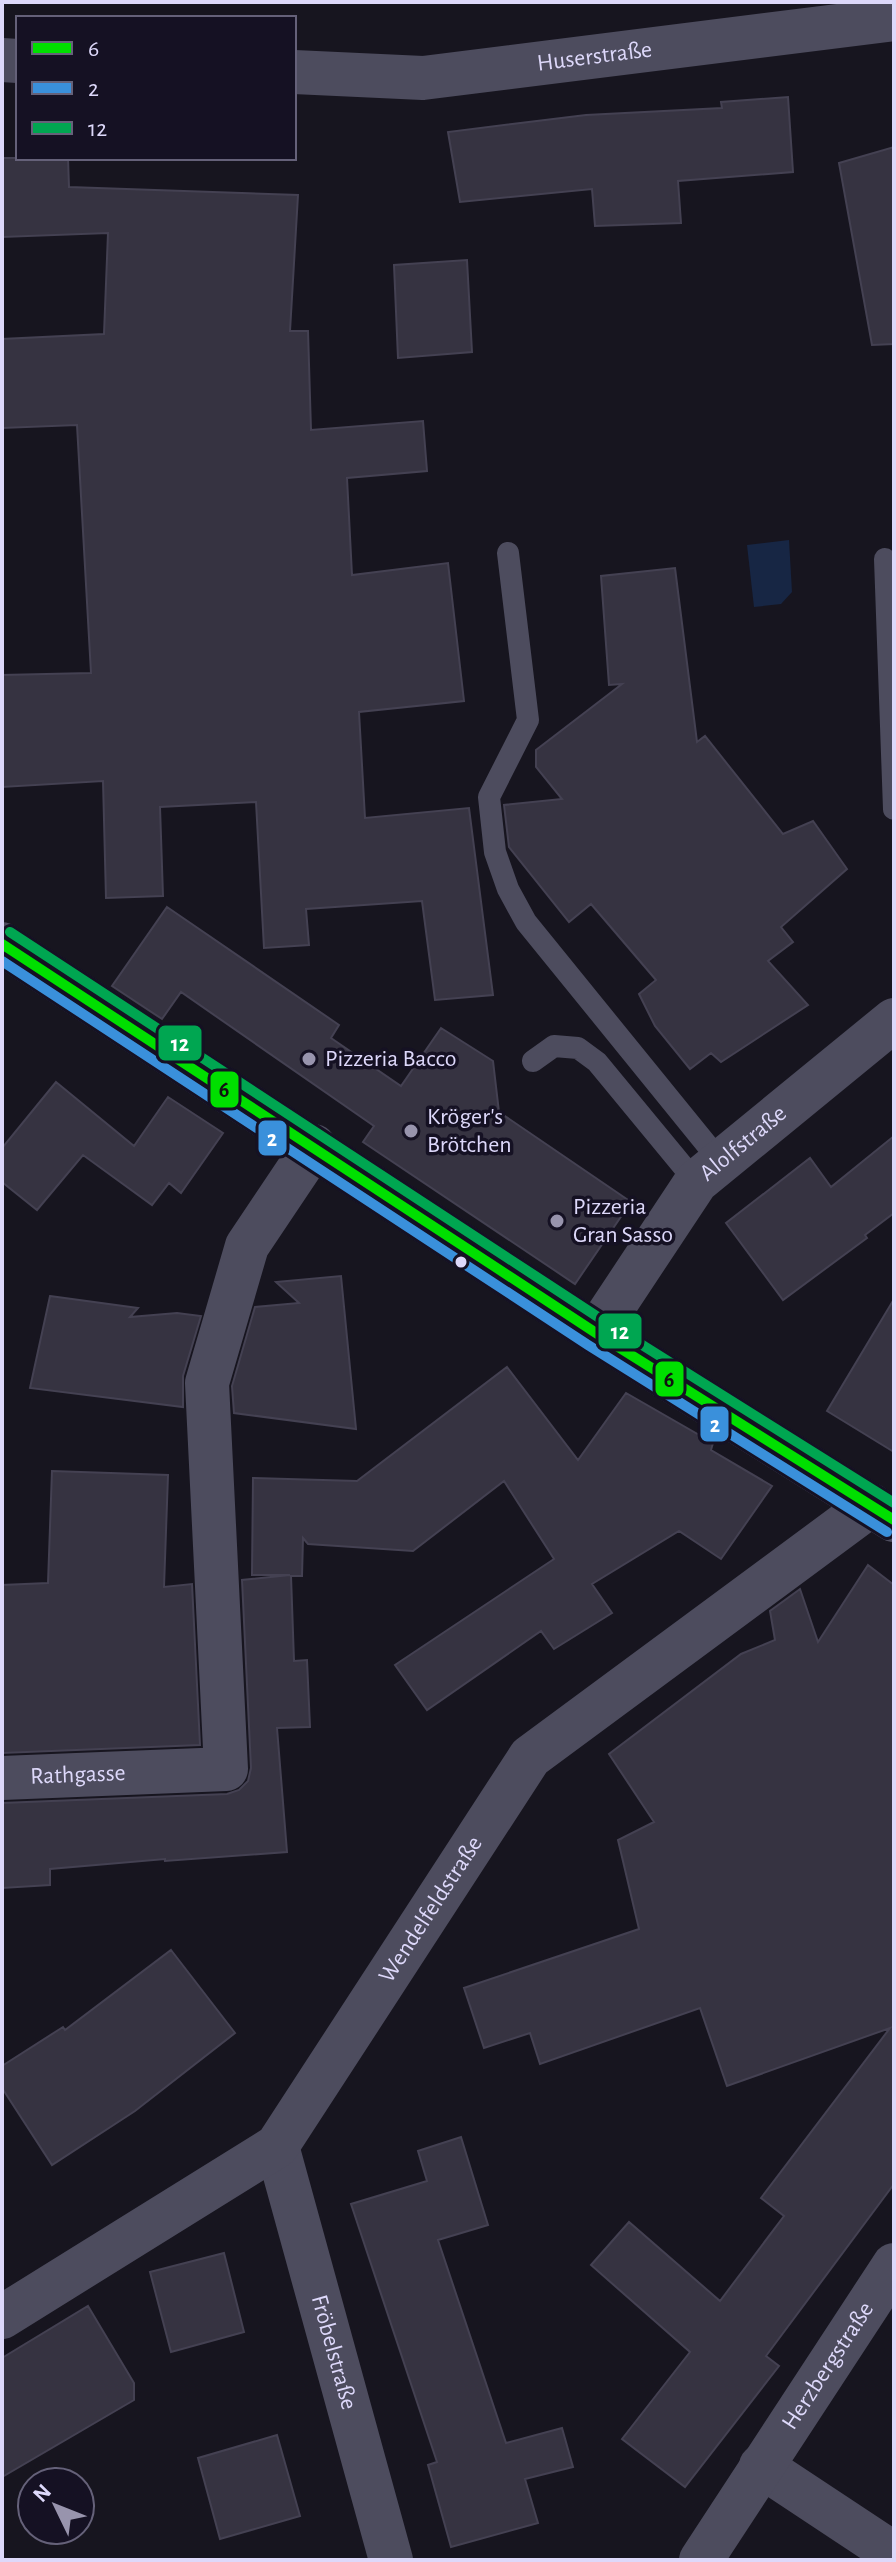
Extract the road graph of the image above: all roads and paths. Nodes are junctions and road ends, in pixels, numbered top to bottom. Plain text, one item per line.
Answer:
1 (894, 19) edge
2 (296, 72) edge
3 (508, 553) dead end
4 (885, 559) dead end
5 (894, 809) edge
6 (2, 944) edge
7 (894, 1020) edge
8 (533, 1061) dead end
9 (314, 1146) junction
10 (708, 1172) junction
11 (596, 1333) junction
12 (883, 1513) edge
13 (2, 1778) edge
14 (277, 2146) junction
15 (894, 2265) edge
16 (2, 2317) edge
17 (761, 2466) junction
18 (894, 2554) edge
19 (391, 2560) edge
20 (701, 2560) edge

1 - 2 street, Huserstraße
3 - 10 lane
4 - 5 lane
6 - 9 street
7 - 10 street, Alolfstraße
8 - 10 lane
9 - 11 street
9 - 13 street, Rathgasse
10 - 11 street, Alolfstraße
11 - 12 street
12 - 14 street, Wendelfeldstraße
14 - 16 street, Wendelfeldstraße
14 - 19 street, Fröbelstraße
15 - 17 street, Herzbergstraße
17 - 18 street
17 - 20 street, Herzbergstraße

